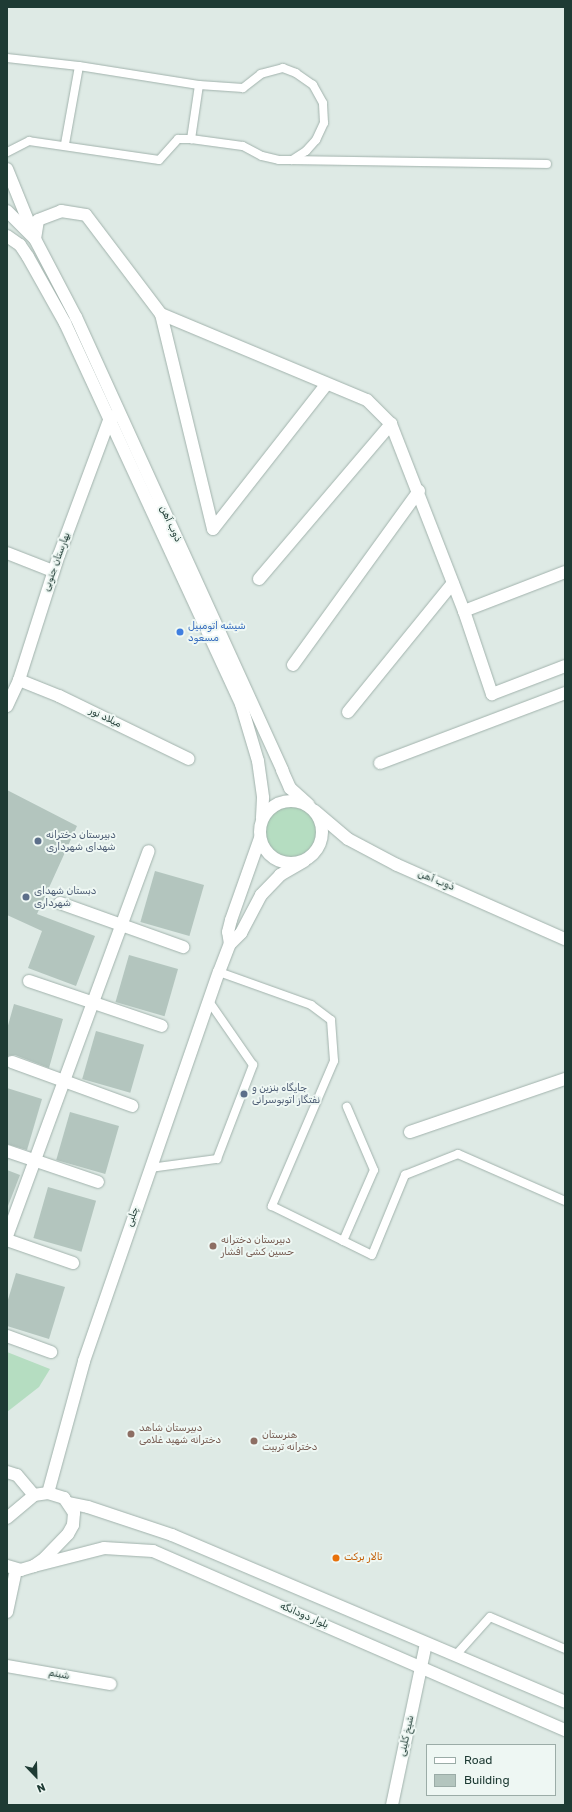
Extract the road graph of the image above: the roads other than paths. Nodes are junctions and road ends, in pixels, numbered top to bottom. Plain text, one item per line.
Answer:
1 (7, 58) edge
2 (79, 66) junction
3 (199, 84) junction
4 (191, 139) junction
5 (65, 144) junction
6 (7, 152) edge
7 (292, 160) junction
8 (547, 164) dead end
9 (7, 169) edge
10 (7, 211) edge
11 (7, 236) edge
12 (36, 239) junction
13 (161, 314) junction
14 (326, 385) junction
15 (115, 416) junction
16 (390, 424) junction
17 (419, 491) junction
18 (7, 553) edge
19 (53, 571) junction
20 (565, 572) edge
21 (259, 579) dead end
22 (453, 583) junction
23 (464, 611) junction
24 (293, 664) dead end
25 (565, 666) edge
26 (19, 680) junction
27 (565, 693) edge
28 (7, 706) edge
29 (348, 712) dead end
30 (189, 759) dead end
31 (380, 763) dead end
32 (312, 808) junction
33 (262, 818) junction
34 (260, 838) junction
35 (149, 851) dead end
36 (304, 860) junction
37 (60, 903) dead end
38 (121, 926) junction
39 (565, 939) edge
40 (230, 944) junction
41 (183, 947) dead end
42 (219, 972) junction
43 (29, 981) dead end
44 (208, 1000) junction
45 (92, 1004) junction
46 (162, 1026) dead end
47 (12, 1062) dead end
48 (565, 1079) edge
49 (64, 1082) junction
50 (132, 1106) dead end
51 (347, 1107) dead end
52 (410, 1132) dead end
53 (7, 1151) edge
54 (35, 1160) junction
55 (150, 1168) junction
56 (98, 1182) dead end
57 (565, 1201) edge
58 (7, 1236) edge
59 (7, 1240) edge
60 (343, 1241) junction
61 (73, 1264) dead end
62 (7, 1336) edge
63 (50, 1352) dead end
64 (7, 1472) edge
65 (48, 1493) junction
66 (34, 1495) junction
67 (69, 1503) junction
68 (7, 1518) edge
69 (34, 1566) junction
70 (11, 1568) edge
71 (7, 1612) edge
72 (426, 1644) junction
73 (565, 1649) edge
74 (455, 1656) junction
75 (7, 1666) edge
76 (421, 1667) junction
77 (110, 1684) dead end
78 (565, 1702) edge
79 (565, 1730) edge
80 (392, 1805) edge

1 - 2 lane
2 - 3 lane
2 - 5 lane
3 - 4 lane
3 - 7 lane
4 - 5 lane
4 - 7 lane
5 - 6 lane
7 - 8 lane
9 - 12 street
10 - 12 street
11 - 15 street, ذوب آهن
12 - 13 street
12 - 15 street, ذوب آهن
13 - 14 street
13 - 14 street
14 - 16 street
15 - 19 street, بهارستان جنوبی
15 - 32 street, ذوب آهن
15 - 33 street, ذوب آهن
16 - 17 street
16 - 21 street
17 - 22 street
17 - 24 street
18 - 19 street
19 - 26 street, بهارستان جنوبی
20 - 23 street
22 - 23 street
22 - 29 street
23 - 25 street
26 - 28 street, بهارستان جنوبی
26 - 30 street, میلاد نور
27 - 31 street
32 - 33 street
32 - 36 street
32 - 39 street, ذوب آهن
33 - 34 street
34 - 36 street
34 - 40 street
35 - 38 street
36 - 40 street
37 - 38 street
38 - 41 street
38 - 45 street
40 - 42 street, چلبی
42 - 44 street, چلبی
42 - 60 lane
43 - 45 street
44 - 55 street, چلبی
44 - 55 lane
45 - 46 street
45 - 49 street
47 - 49 street
48 - 52 street
49 - 50 street
49 - 54 street
51 - 60 lane
53 - 54 street
54 - 56 street
54 - 58 street
55 - 65 street, چلبی
57 - 60 lane
59 - 61 street
62 - 63 street
64 - 66 street
65 - 66 street
65 - 67 street
66 - 68 street
67 - 69 street
67 - 72 street
69 - 70 street, بلوار دودانگه
69 - 76 street, بلوار دودانگه
70 - 71 street
72 - 74 street
72 - 76 street, شیخ کلینی
73 - 74 lane
74 - 78 street
75 - 77 street, شبنم
76 - 79 street, بلوار دودانگه
76 - 80 street, شیخ کلینی

